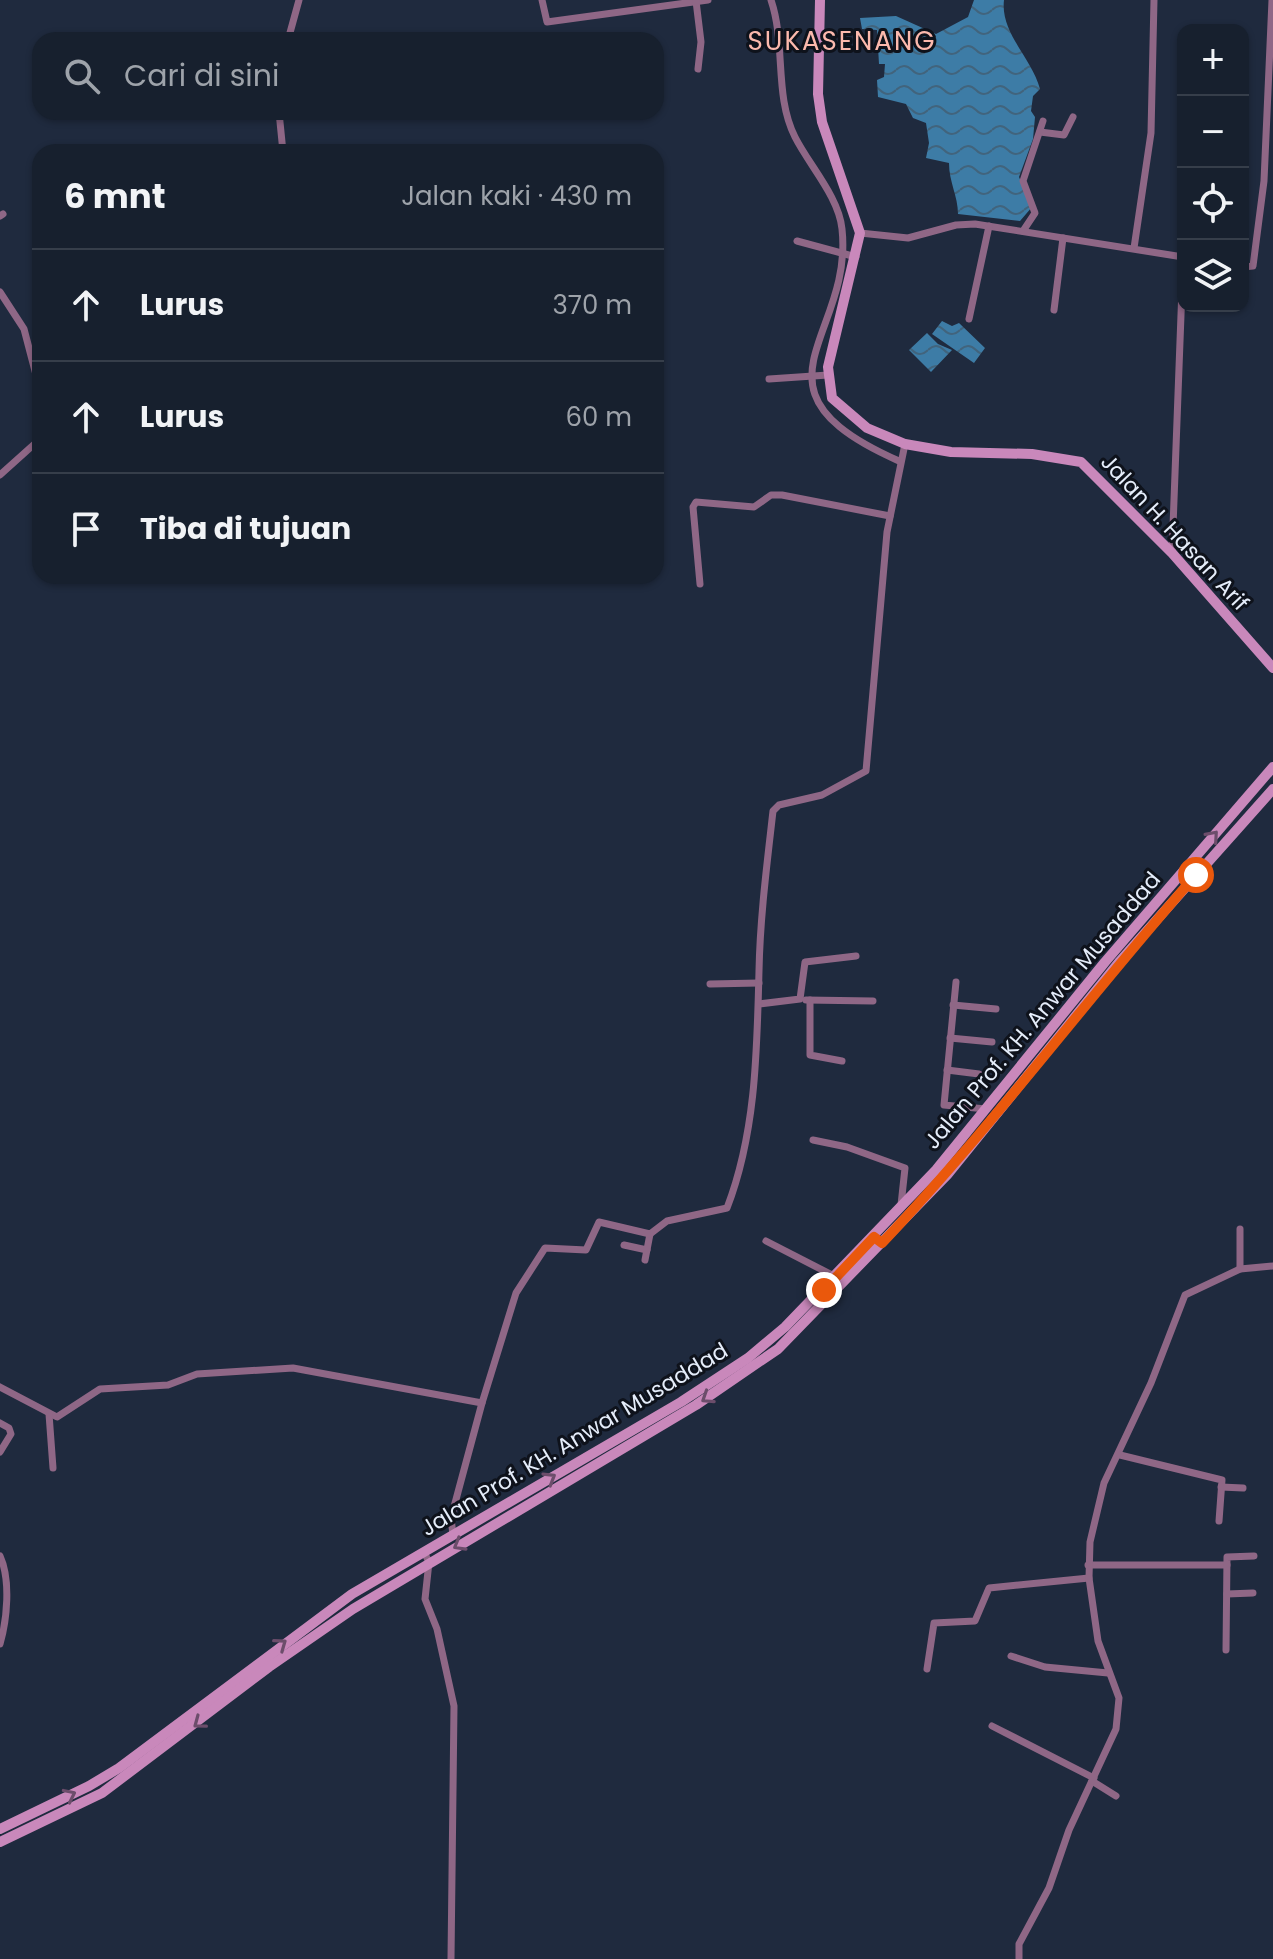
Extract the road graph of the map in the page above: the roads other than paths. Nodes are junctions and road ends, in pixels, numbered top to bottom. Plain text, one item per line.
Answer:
1 (299, 0) edge
2 (542, 0) edge
3 (708, 0) edge
4 (771, 0) edge
5 (820, 0) edge
6 (1154, 0) edge
7 (1272, 0) edge
8 (696, 1) edge
9 (290, 32) edge
10 (698, 69) dead end
11 (1073, 117) dead end
12 (280, 120) edge
13 (1043, 121) dead end
14 (1040, 132) junction
15 (282, 144) edge
16 (989, 226) junction
17 (1027, 226) junction
18 (860, 233) junction
19 (1063, 238) junction
20 (797, 241) dead end
21 (1134, 248) junction
22 (849, 255) junction
23 (1177, 259) edge
24 (1249, 266) edge
25 (0, 292) edge
26 (1054, 310) dead end
27 (1181, 312) edge
28 (969, 319) dead end
29 (32, 360) edge
30 (820, 376) junction
31 (769, 379) dead end
32 (32, 446) edge
33 (902, 453) junction
34 (0, 475) edge
35 (890, 516) junction
36 (1172, 553) junction
37 (700, 584) dead end
38 (1273, 668) edge
39 (1273, 767) edge
40 (1273, 789) edge
41 (856, 956) dead end
42 (956, 982) dead end
43 (759, 983) junction
44 (710, 984) dead end
45 (800, 999) junction
46 (810, 1000) junction
47 (873, 1001) dead end
48 (759, 1004) junction
49 (953, 1005) junction
50 (996, 1009) dead end
51 (950, 1038) junction
52 (992, 1042) dead end
53 (842, 1061) dead end
54 (947, 1070) junction
55 (979, 1074) dead end
56 (986, 1109) junction
57 (813, 1140) dead end
58 (900, 1208) junction
59 (1240, 1229) dead end
60 (650, 1234) junction
61 (878, 1240) junction
62 (766, 1241) dead end
63 (624, 1245) dead end
64 (647, 1250) junction
65 (645, 1260) dead end
66 (1273, 1266) edge
67 (1240, 1269) junction
68 (836, 1277) junction
69 (787, 1332) junction
70 (0, 1387) edge
71 (482, 1403) junction
72 (49, 1414) junction
73 (0, 1423) edge
74 (0, 1452) edge
75 (1120, 1455) junction
76 (53, 1468) dead end
77 (1221, 1487) junction
78 (1243, 1488) dead end
79 (530, 1497) junction
80 (1219, 1521) dead end
81 (453, 1535) junction
82 (0, 1556) edge
83 (1254, 1556) dead end
84 (426, 1557) junction
85 (1088, 1565) junction
86 (1227, 1565) junction
87 (1089, 1578) junction
88 (1253, 1593) dead end
89 (1227, 1594) junction
90 (0, 1644) edge
91 (1226, 1650) dead end
92 (1011, 1656) dead end
93 (927, 1669) dead end
94 (1108, 1673) junction
95 (992, 1726) dead end
96 (1095, 1781) junction
97 (1116, 1796) dead end
98 (0, 1829) edge
99 (0, 1842) edge
100 (451, 1959) edge
101 (1019, 1959) edge

1 - 9 street
2 - 8 street
3 - 8 street
4 - 22 street
5 - 18 street
6 - 21 street
7 - 24 street
8 - 10 street
11 - 14 street
12 - 15 street
13 - 14 street
14 - 17 street
16 - 17 street
16 - 18 street
16 - 28 street
17 - 19 street
18 - 22 street
19 - 21 street
19 - 26 street
20 - 22 street
21 - 23 street
22 - 30 street
22 - 30 street
25 - 29 street
27 - 36 street
30 - 31 street
30 - 33 street, Jalan H. Hasan Arif
30 - 33 street
32 - 34 street
33 - 35 street
33 - 36 street, Jalan H. Hasan Arif
35 - 37 street
35 - 43 street
36 - 38 street, Jalan H. Hasan Arif
56 -> 39 street, Jalan Prof. KH. Anwar Musaddad
40 - 61 street, Jalan Prof. KH. Anwar Musaddad
41 - 45 street
42 - 49 street
43 - 44 street
43 - 48 street
45 - 46 street
45 - 48 street
46 - 47 street
46 - 53 street
48 - 60 street
49 - 50 street
49 - 51 street
51 - 52 street
51 - 54 street
54 - 55 street
54 - 56 street
56 - 58 street, Jalan Prof. KH. Anwar Musaddad
57 - 58 street
58 - 61 street, Jalan Prof. KH. Anwar Musaddad
59 - 67 street
60 - 64 street
60 - 71 street
61 - 68 street, Jalan Prof. KH. Anwar Musaddad
61 - 69 street, Jalan Prof. KH. Anwar Musaddad
62 - 68 street
63 - 64 street
64 - 65 street
66 - 67 street
67 - 75 street
68 - 69 street, Jalan Prof. KH. Anwar Musaddad
69 - 79 street, Jalan Prof. KH. Anwar Musaddad
70 - 72 street
71 - 72 street
71 - 81 street
72 - 76 street
73 - 74 street
75 - 77 street
75 - 85 street
77 - 78 street
77 - 80 street
79 - 81 street, Jalan Prof. KH. Anwar Musaddad
79 -> 84 street, Jalan Prof. KH. Anwar Musaddad
81 - 84 street, Jalan Prof. KH. Anwar Musaddad
82 - 90 street
83 - 86 street
98 -> 84 street, Jalan Prof. KH. Anwar Musaddad
84 -> 99 street, Jalan Prof. KH. Anwar Musaddad
84 - 100 street
85 - 86 street
85 - 87 street
86 - 89 street
87 - 93 street
87 - 94 street
88 - 89 street
89 - 91 street
92 - 94 street
94 - 96 street
95 - 96 street
96 - 97 street
96 - 101 street

